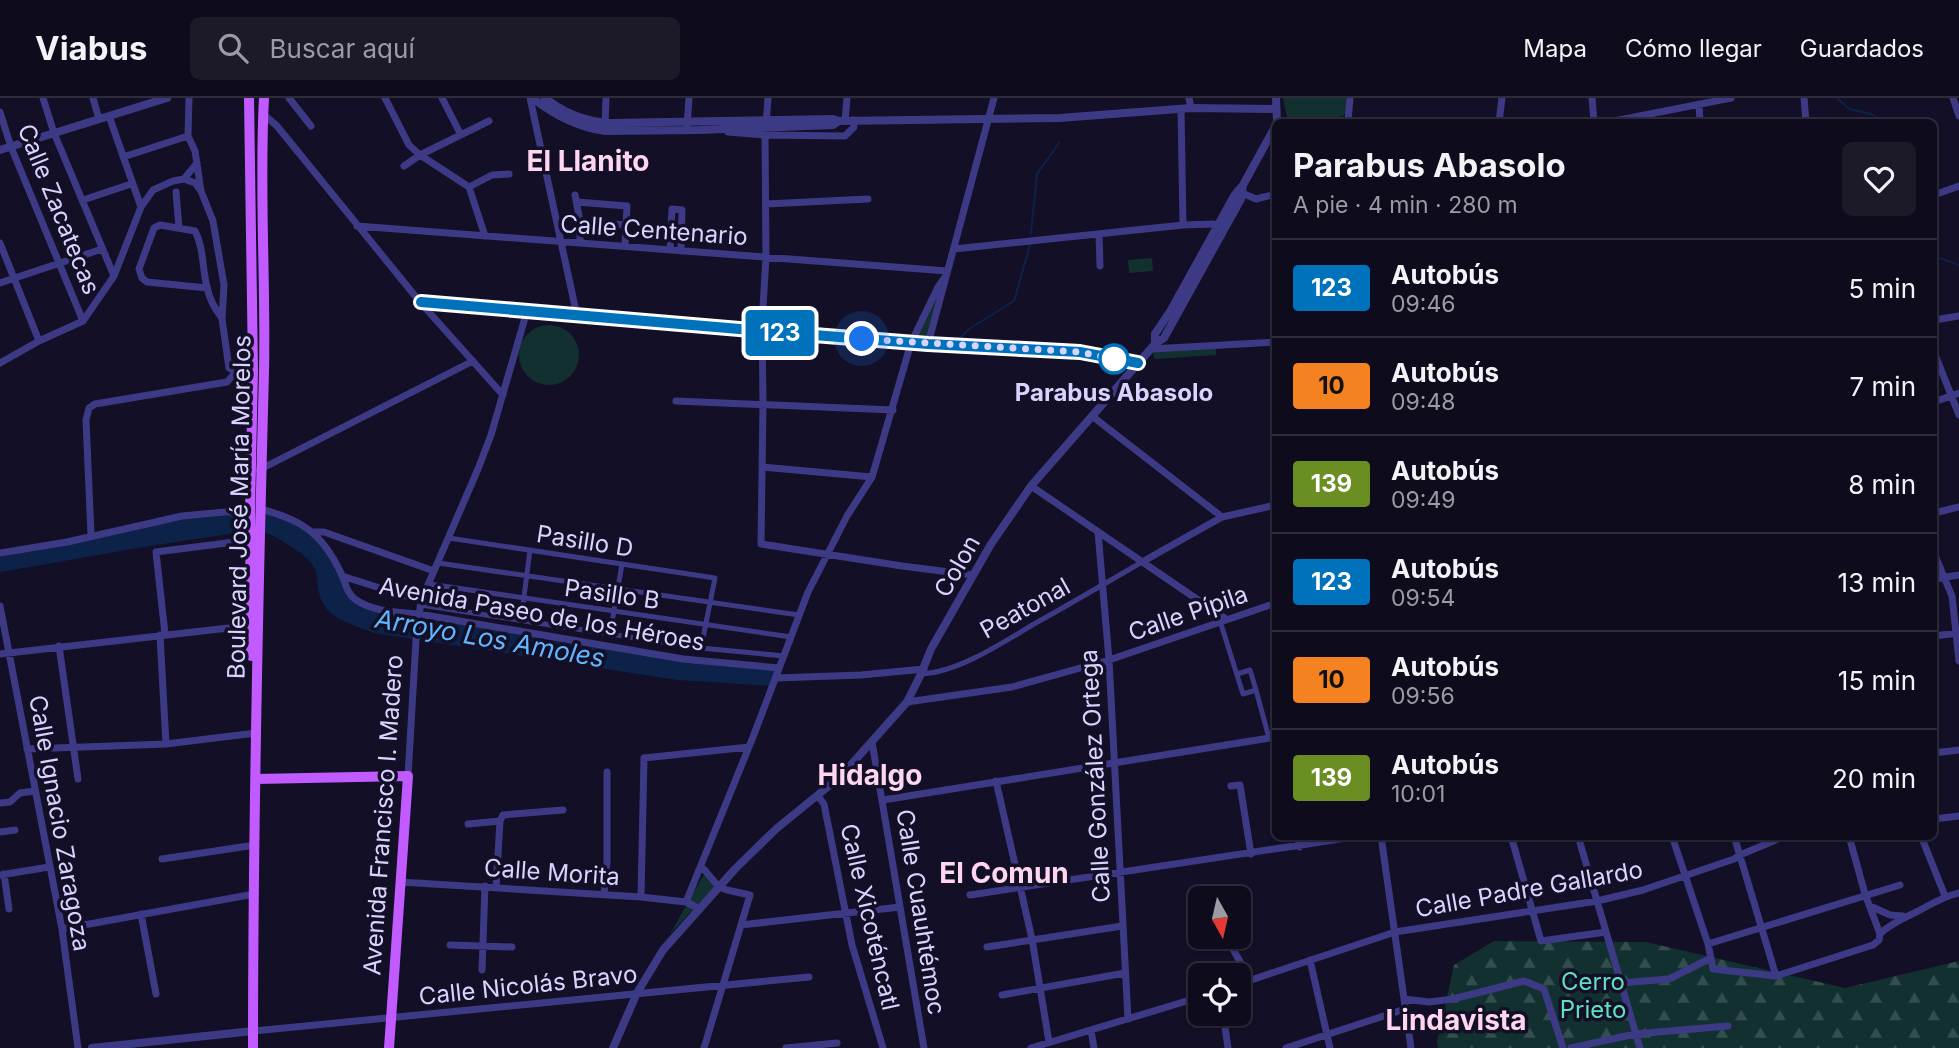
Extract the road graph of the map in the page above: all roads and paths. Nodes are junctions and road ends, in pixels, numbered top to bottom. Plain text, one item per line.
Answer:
1 (43, 98) edge
2 (93, 98) edge
3 (167, 98) edge
4 (189, 98) edge
5 (250, 98) edge
6 (265, 98) edge
7 (289, 98) edge
8 (385, 98) edge
9 (442, 98) edge
10 (531, 98) edge
11 (545, 98) edge
12 (606, 98) edge
13 (689, 98) edge
14 (768, 98) edge
15 (847, 98) edge
16 (994, 98) edge
17 (1189, 98) edge
18 (1276, 98) edge
19 (1350, 98) edge
20 (1502, 98) edge
21 (1592, 98) edge
22 (1731, 98) edge
23 (1804, 98) edge
24 (1953, 98) edge
25 (1699, 104) junction
26 (1191, 108) junction
27 (1181, 109) junction
28 (1276, 109) junction
29 (0, 112) edge
30 (263, 114) junction
31 (109, 116) junction
32 (1959, 116) edge
33 (99, 119) junction
34 (987, 119) junction
35 (1276, 119) edge
36 (1347, 119) edge
37 (1499, 119) edge
38 (1594, 119) edge
39 (1624, 119) edge
40 (1700, 119) edge
41 (1806, 119) edge
42 (489, 121) dead end
43 (846, 121) junction
44 (277, 126) junction
45 (311, 126) dead end
46 (605, 127) junction
47 (687, 127) junction
48 (766, 128) junction
49 (54, 133) junction
50 (461, 135) junction
51 (188, 136) junction
52 (1272, 138) edge
53 (11, 147) junction
54 (0, 150) edge
55 (420, 155) junction
56 (123, 157) junction
57 (197, 163) junction
58 (404, 166) dead end
59 (509, 174) dead end
60 (184, 179) junction
61 (131, 184) junction
62 (1959, 186) edge
63 (469, 187) junction
64 (1241, 190) junction
65 (201, 191) junction
66 (176, 192) dead end
67 (1937, 194) edge
68 (1272, 195) edge
69 (868, 199) dead end
70 (83, 201) junction
71 (766, 204) junction
72 (141, 207) junction
73 (580, 221) junction
74 (626, 225) junction
75 (1182, 225) junction
76 (357, 226) junction
77 (1222, 226) junction
78 (179, 228) junction
79 (1099, 234) junction
80 (485, 236) junction
81 (562, 242) junction
82 (0, 243) edge
83 (580, 243) junction
84 (625, 246) junction
85 (103, 249) junction
86 (954, 249) junction
87 (670, 250) junction
88 (681, 251) junction
89 (766, 257) junction
90 (60, 264) junction
91 (1100, 265) dead end
92 (946, 274) junction
93 (114, 276) junction
94 (15, 278) junction
95 (0, 283) edge
96 (207, 288) junction
97 (421, 302) junction
98 (527, 311) junction
99 (577, 316) junction
100 (1959, 316) edge
101 (222, 319) junction
102 (1937, 320) edge
103 (83, 321) junction
104 (763, 331) junction
105 (39, 341) junction
106 (1272, 342) edge
107 (911, 343) junction
108 (928, 344) junction
109 (1153, 346) junction
110 (1937, 358) edge
111 (473, 361) junction
112 (0, 363) edge
113 (1138, 363) junction
114 (253, 370) junction
115 (236, 372) junction
116 (503, 395) junction
117 (1955, 395) edge
118 (676, 401) dead end
119 (1937, 401) edge
120 (763, 404) junction
121 (893, 410) junction
122 (1959, 415) edge
123 (1092, 416) junction
124 (762, 467) junction
125 (256, 471) junction
126 (872, 477) junction
127 (1031, 486) junction
128 (1272, 506) edge
129 (1959, 507) edge
130 (255, 512) junction
131 (1937, 512) edge
132 (1222, 517) junction
133 (312, 532) junction
134 (1098, 532) junction
135 (91, 536) junction
136 (253, 537) junction
137 (449, 538) junction
138 (530, 551) junction
139 (0, 553) edge
140 (826, 554) junction
141 (1937, 559) edge
142 (1142, 562) junction
143 (622, 564) junction
144 (436, 567) junction
145 (526, 575) junction
146 (973, 575) junction
147 (1959, 575) edge
148 (342, 576) junction
149 (1945, 578) junction
150 (1937, 579) edge
151 (429, 584) junction
152 (1101, 586) junction
153 (618, 590) junction
154 (524, 598) junction
155 (421, 603) junction
156 (711, 604) junction
157 (1272, 604) edge
158 (0, 606) edge
159 (615, 611) junction
160 (799, 615) junction
161 (418, 616) junction
162 (521, 620) junction
163 (1223, 620) junction
164 (255, 625) junction
165 (706, 625) junction
166 (1957, 633) edge
167 (162, 634) junction
168 (610, 634) junction
169 (1937, 636) edge
170 (791, 637) junction
171 (59, 646) junction
172 (701, 648) junction
173 (9, 653) junction
174 (0, 654) edge
175 (784, 656) junction
176 (1109, 660) junction
177 (1959, 661) edge
178 (779, 668) junction
179 (923, 672) junction
180 (1237, 674) junction
181 (776, 678) junction
182 (1256, 690) junction
183 (907, 702) junction
184 (256, 733) junction
185 (1272, 738) edge
186 (872, 742) junction
187 (166, 744) junction
188 (749, 747) junction
189 (73, 748) junction
190 (27, 749) junction
191 (1959, 750) edge
192 (1937, 753) edge
193 (1114, 763) junction
194 (607, 772) dead end
195 (408, 776) junction
196 (78, 779) dead end
197 (256, 779) junction
198 (996, 781) junction
199 (1231, 786) dead end
200 (35, 791) junction
201 (818, 796) junction
202 (883, 800) junction
203 (0, 803) edge
204 (563, 810) dead end
205 (1959, 816) edge
206 (1937, 819) edge
207 (500, 821) junction
208 (468, 824) dead end
209 (15, 830) dead end
210 (0, 832) edge
211 (1298, 840) edge
212 (1338, 840) edge
213 (1382, 840) edge
214 (1512, 840) edge
215 (1579, 840) edge
216 (1673, 840) edge
217 (1735, 840) edge
218 (1776, 840) edge
219 (1852, 840) edge
220 (1923, 840) edge
221 (255, 845) junction
222 (1300, 847) junction
223 (1251, 854) junction
224 (1740, 855) junction
225 (162, 859) dead end
226 (701, 866) junction
227 (49, 867) junction
228 (1119, 873) junction
229 (2, 874) edge
230 (1684, 877) junction
231 (400, 882) junction
232 (1900, 885) dead end
233 (485, 886) junction
234 (496, 887) junction
235 (719, 887) junction
236 (1020, 887) junction
237 (1959, 893) edge
238 (254, 894) junction
239 (604, 894) junction
240 (1865, 894) junction
241 (970, 895) dead end
242 (1945, 896) junction
243 (641, 897) junction
244 (1597, 901) junction
245 (686, 902) junction
246 (1870, 906) junction
247 (900, 907) junction
248 (9, 909) dead end
249 (700, 909) junction
250 (1533, 911) junction
251 (846, 913) junction
252 (141, 914) junction
253 (1907, 917) junction
254 (741, 925) junction
255 (1122, 926) junction
256 (1762, 927) junction
257 (62, 929) junction
258 (1395, 932) junction
259 (1606, 933) junction
260 (1880, 934) junction
261 (1032, 939) junction
262 (1708, 944) junction
263 (450, 945) dead end
264 (482, 946) junction
265 (512, 947) dead end
266 (987, 947) dead end
267 (1711, 958) junction
268 (1310, 960) junction
269 (482, 970) dead end
270 (1125, 972) junction
271 (1776, 976) junction
272 (809, 977) dead end
273 (1251, 980) edge
274 (1620, 983) junction
275 (723, 985) junction
276 (1040, 988) junction
277 (637, 993) junction
278 (156, 994) dead end
279 (1002, 995) dead end
280 (1404, 999) junction
281 (1188, 1000) edge
282 (1405, 1009) junction
283 (390, 1018) junction
284 (1128, 1018) junction
285 (1224, 1026) edge
286 (1728, 1026) dead end
287 (1091, 1030) junction
288 (253, 1031) junction
289 (1327, 1034) junction
290 (1635, 1034) junction
291 (837, 1042) dead end
292 (1054, 1043) edge
293 (1585, 1047) edge
294 (78, 1048) edge
295 (93, 1048) edge
296 (253, 1048) edge
297 (389, 1048) edge
298 (613, 1048) edge
299 (704, 1048) edge
300 (786, 1048) edge
301 (883, 1048) edge
302 (924, 1048) edge
303 (1031, 1048) edge
304 (1094, 1048) edge
305 (1227, 1048) edge
306 (1286, 1048) edge
307 (1330, 1048) edge
308 (1411, 1048) edge
309 (1563, 1048) edge
310 (1571, 1048) edge
311 (1640, 1048) edge

1 - 49 street
2 - 33 street
3 - 31 street
4 - 51 street
5 - 30 street
5 - 114 main road, Boulevard José María Morelos
6 - 30 main road, Boulevard José María Morelos
6 - 44 street
7 - 45 street
8 - 55 street
9 - 50 street
10 - 46 street
10 - 81 street
11 - 46 street
12 - 46 street
13 - 47 street
14 - 48 street
15 - 43 street
16 - 34 street
17 - 26 street
18 - 28 street
19 - 36 street
20 - 37 street
21 - 38 street
22 - 25 street
23 - 41 street
24 - 32 street
25 - 39 street
25 - 40 street
26 - 27 street
26 - 28 street
27 - 34 street
27 - 75 street
28 - 35 street
29 - 53 street, Calle Zacatecas
30 - 44 street
30 - 125 main road, Boulevard José María Morelos
31 - 33 street
31 - 56 street
33 - 49 street
34 - 43 street
34 - 86 street
42 - 50 street
43 - 48 street
43 - 48 street
44 - 76 street
46 - 47 street
47 - 48 street
47 - 48 street
48 - 71 street
49 - 53 street
49 - 70 street
50 - 55 street
51 - 56 street
51 - 57 street
52 - 64 street
53 - 54 street
53 - 90 street, Calle Zacatecas
55 - 58 street
55 - 63 street
56 - 61 street
57 - 60 street
57 - 65 street
59 - 63 street
60 - 65 street
60 - 72 street
61 - 70 street
61 - 72 street
62 - 67 street
63 - 80 street
64 - 68 street
64 - 77 street, Colon
65 - 101 street
66 - 78 street
69 - 71 street
70 - 85 street
71 - 89 street
72 - 93 street
73 - 74 street
73 - 74 street
73 - 83 street
74 - 84 street
75 - 77 street
75 - 79 street
76 - 80 street, Calle Centenario
76 - 97 street
77 - 109 street, Colon
78 - 96 street
78 - 96 street
79 - 86 street
79 - 91 street
80 - 81 street, Calle Centenario
81 - 83 street, Calle Centenario
81 - 99 street
82 - 94 street
83 - 84 street, Calle Centenario
84 - 87 street, Calle Centenario
85 - 90 street
85 - 93 street
86 - 92 street
87 - 88 street, Calle Centenario
87 - 88 street
88 - 89 street, Calle Centenario
89 - 92 street, Calle Centenario
89 - 104 street
90 - 94 street
90 - 103 street, Calle Zacatecas
92 - 107 street
92 - 108 street
93 - 103 street
94 - 95 street
94 - 105 street
96 - 101 street
97 - 98 street
97 - 111 street
98 - 99 street
98 - 116 street, Avenida Francisco I. Madero
99 - 104 street
100 - 102 street
101 - 115 street
103 - 105 street
104 - 107 street
104 - 120 street
105 - 112 street
106 - 109 street
107 - 108 street
107 - 121 street
108 - 113 street
109 - 113 street, Colon
110 - 117 street
111 - 116 street
111 - 125 street
113 - 123 street, Colon
114 - 115 street
114 - 125 main road, Boulevard José María Morelos
115 - 135 street
116 - 137 street, Avenida Francisco I. Madero
117 - 119 street
117 - 122 street
118 - 120 street
120 - 121 street
120 - 124 street
121 - 126 street
123 - 127 street, Colon
123 - 132 street
124 - 126 street
124 - 140 street
125 - 130 main road, Boulevard José María Morelos
126 - 140 street
127 - 134 street
127 - 146 street, Colon
128 - 132 street
129 - 131 street
130 - 133 street, Avenida Paseo de los Héroes
130 - 135 street, Avenida Paseo de los Héroes
130 - 136 main road, Boulevard José María Morelos
132 - 142 street
133 - 144 street
133 - 148 street, Avenida Paseo de los Héroes
134 - 142 street
134 - 152 street, Calle González Ortega
135 - 139 street, Avenida Paseo de los Héroes
136 - 164 main road, Boulevard José María Morelos
136 - 167 street
137 - 138 street, Pasillo D
137 - 144 street, Avenida Francisco I. Madero
138 - 143 street, Pasillo D
138 - 145 street
140 - 146 street
140 - 160 street
141 - 149 street
142 - 152 street, Peatonal
142 - 163 street
143 - 153 street
143 - 156 street, Pasillo D
144 - 145 street
144 - 151 street, Avenida Francisco I. Madero
145 - 153 street
145 - 154 street
146 - 179 street, Colon
147 - 149 street
148 - 155 street
148 - 161 street, Avenida Paseo de los Héroes
149 - 150 street
149 - 166 street
151 - 154 street, Pasillo B
151 - 155 street, Avenida Francisco I. Madero
152 - 176 street, Calle González Ortega
152 - 179 street, Peatonal
153 - 156 street
153 - 159 street
154 - 159 street, Pasillo B
154 - 162 street
155 - 161 street, Avenida Francisco I. Madero
155 - 162 street
156 - 160 street
156 - 165 street
157 - 163 street, Calle Pípila
158 - 173 street, Calle Ignacio Zaragoza
159 - 165 street, Pasillo B
159 - 168 street
160 - 170 street
161 - 178 street, Avenida Paseo de los Héroes
161 - 195 street, Avenida Francisco I. Madero
162 - 168 street
163 - 176 street, Calle Pípila
163 - 180 street
164 - 167 street
164 - 184 main road, Boulevard José María Morelos
165 - 170 street, Pasillo B
165 - 172 street
166 - 169 street
166 - 177 street
167 - 171 street
167 - 187 street
168 - 172 street
170 - 175 street
171 - 173 street
171 - 189 street
172 - 175 street
173 - 174 street
173 - 190 street, Calle Ignacio Zaragoza
175 - 178 street
176 - 183 street, Calle Pípila
176 - 193 street, Calle González Ortega
178 - 181 street
179 - 181 street
179 - 183 street, Colon
180 - 182 street
180 - 182 street
181 - 188 street
182 - 185 street
183 - 186 street, Colon
184 - 187 street
184 - 197 main road, Boulevard José María Morelos
185 - 193 street
186 - 201 street, Colon
186 - 202 street, Calle Cuauhtémoc
187 - 189 street
188 - 226 street
188 - 243 street
189 - 190 street
189 - 196 street
190 - 200 street, Calle Ignacio Zaragoza
191 - 192 street
193 - 198 street
193 - 228 street, Calle González Ortega
194 - 239 street
195 - 197 main road
195 - 231 main road, Avenida Francisco I. Madero
197 - 221 main road, Boulevard José María Morelos
198 - 202 street
198 - 236 street
199 - 223 street
200 - 203 street
200 - 227 street, Calle Ignacio Zaragoza
201 - 235 street, Colon
201 - 251 street, Calle Xicoténcatl
202 - 247 street, Calle Cuauhtémoc
204 - 207 street
205 - 206 street
207 - 208 street
207 - 234 street
209 - 210 street
211 - 222 street
212 - 222 street
213 - 258 street
214 - 250 street
215 - 244 street
216 - 230 street
217 - 224 street
218 - 224 street, Calle Padre Gallardo
219 - 240 street
220 - 242 street
221 - 225 street
221 - 238 main road, Boulevard José María Morelos
222 - 223 street
223 - 228 street
224 - 230 street, Calle Padre Gallardo
224 - 256 street
226 - 235 street
226 - 245 street
227 - 229 street
227 - 257 street, Calle Ignacio Zaragoza
228 - 236 street
228 - 255 street, Calle González Ortega
229 - 248 street
230 - 244 street, Calle Padre Gallardo
230 - 262 street
231 - 233 street, Calle Morita
231 - 283 main road, Avenida Francisco I. Madero
232 - 240 street
233 - 234 street, Calle Morita
233 - 264 street
234 - 239 street, Calle Morita
235 - 249 street, Colon
235 - 254 street
236 - 241 street
236 - 261 street
237 - 242 street
238 - 252 street
238 - 288 main road, Boulevard José María Morelos
239 - 243 street, Calle Morita
240 - 246 street
240 - 256 street
242 - 253 street
243 - 245 street, Calle Morita
244 - 250 street, Calle Padre Gallardo
244 - 259 street
245 - 249 street, Calle Morita
246 - 253 street
246 - 260 street
247 - 251 street
247 - 302 street, Calle Cuauhtémoc
249 - 277 street, Colon
250 - 258 street, Calle Padre Gallardo
250 - 259 street
251 - 254 street
251 - 301 street, Calle Xicoténcatl
252 - 257 street
252 - 278 street
253 - 260 street
254 - 275 street
255 - 261 street
255 - 270 street, Calle González Ortega
256 - 262 street
256 - 271 street
257 - 294 street, Calle Ignacio Zaragoza
258 - 268 street
258 - 280 street
259 - 274 street
260 - 271 street
261 - 266 street
261 - 276 street
262 - 267 street
263 - 264 street
264 - 265 street
264 - 269 street
267 - 271 street
267 - 274 street
268 - 273 street
268 - 289 street
270 - 276 street
270 - 284 street, Calle González Ortega
272 - 275 street, Calle Nicolás Bravo
274 - 290 street
275 - 277 street, Calle Nicolás Bravo
275 - 299 street
276 - 279 street
276 - 292 street
277 - 283 street, Calle Nicolás Bravo
277 - 298 street, Colon
280 - 282 street
280 - 309 street
281 - 284 street
282 - 289 street
282 - 308 street
283 - 288 street, Calle Nicolás Bravo
283 - 297 main road, Avenida Francisco I. Madero
284 - 287 street
285 - 305 street
286 - 290 street
287 - 292 street
287 - 304 street
288 - 295 street
288 - 296 main road, Boulevard José María Morelos
289 - 306 street
289 - 307 street
290 - 293 street
290 - 311 street
291 - 300 street
292 - 303 street
293 - 310 street

